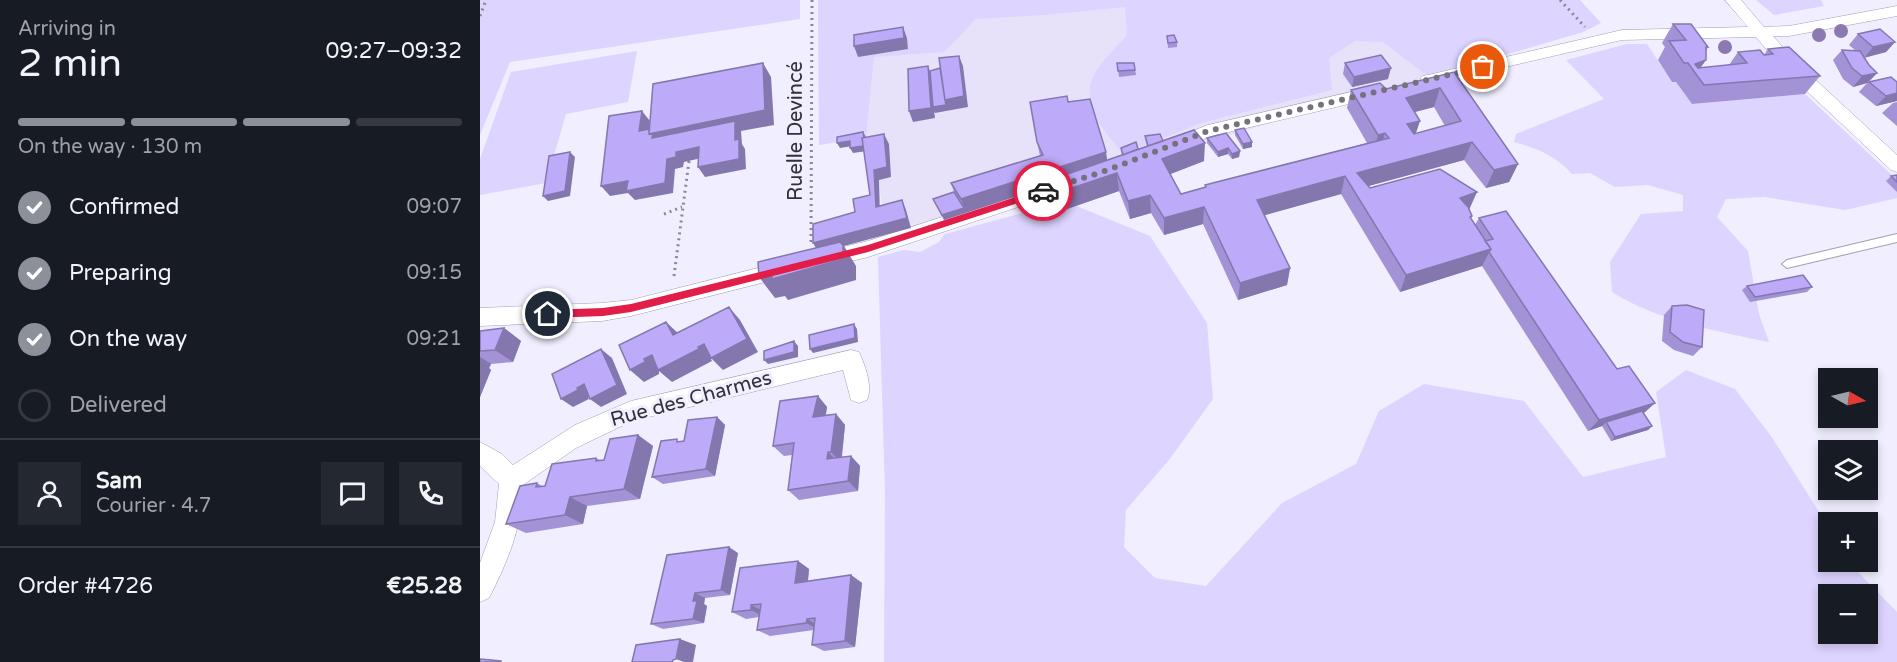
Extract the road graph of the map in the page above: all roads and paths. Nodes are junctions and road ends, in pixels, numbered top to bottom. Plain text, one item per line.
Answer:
1 (486, 0) edge
2 (812, 0) edge
3 (1560, 0) edge
4 (1733, 0) edge
5 (1897, 11) edge
6 (480, 16) edge
7 (1760, 32) junction
8 (1597, 41) junction
9 (1414, 83) edge
10 (1391, 89) edge
11 (1152, 153) edge
12 (689, 161) edge
13 (1897, 165) edge
14 (1097, 174) edge
15 (682, 207) junction
16 (664, 214) dead end
17 (1897, 238) edge
18 (811, 263) junction
19 (1787, 264) dead end
20 (672, 298) junction
21 (480, 317) edge
22 (859, 393) dead end
23 (480, 453) edge
24 (511, 480) junction
25 (480, 589) edge

1 - 6 path
2 - 18 path, Ruelle Devincé
3 - 8 path
4 - 7 street
5 - 7 street
7 - 8 street
7 - 13 street
8 - 9 street
10 - 11 street
12 - 15 path
14 - 18 street
15 - 16 path
15 - 20 path
17 - 19 lane
18 - 20 street
20 - 21 street
22 - 24 street, Rue des Charmes
23 - 24 street
24 - 25 street

